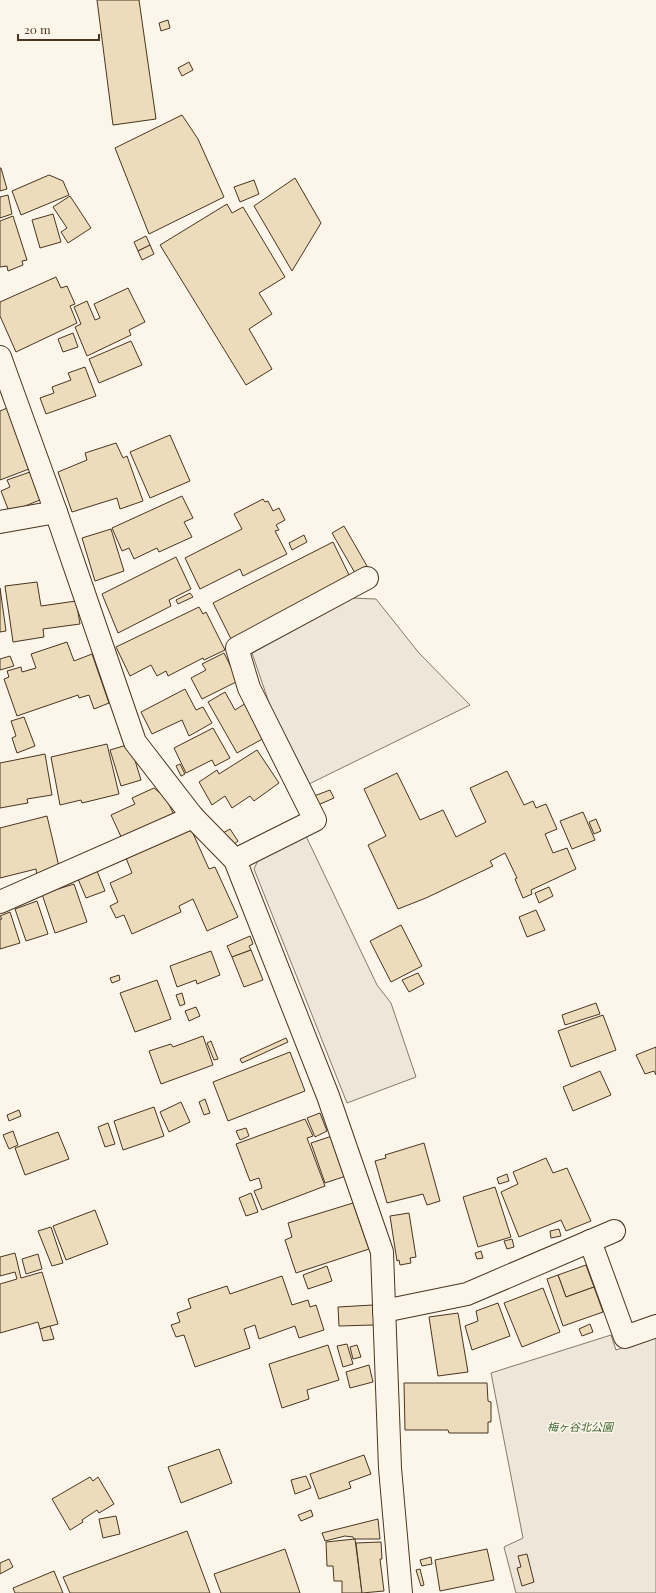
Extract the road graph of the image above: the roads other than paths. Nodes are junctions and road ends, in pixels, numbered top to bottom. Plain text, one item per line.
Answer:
1 (0, 357) edge
2 (56, 512) junction
3 (0, 522) edge
4 (367, 578) dead end
5 (192, 817) junction
6 (235, 860) junction
7 (0, 902) edge
8 (614, 1231) dead end
9 (590, 1241) junction
10 (384, 1311) junction
11 (656, 1326) edge
12 (401, 1593) edge

1 - 2 street
2 - 3 street
2 - 5 street
4 - 6 street
5 - 6 street
5 - 7 street
6 - 10 street
8 - 9 street
9 - 10 street
9 - 11 street
10 - 12 street

